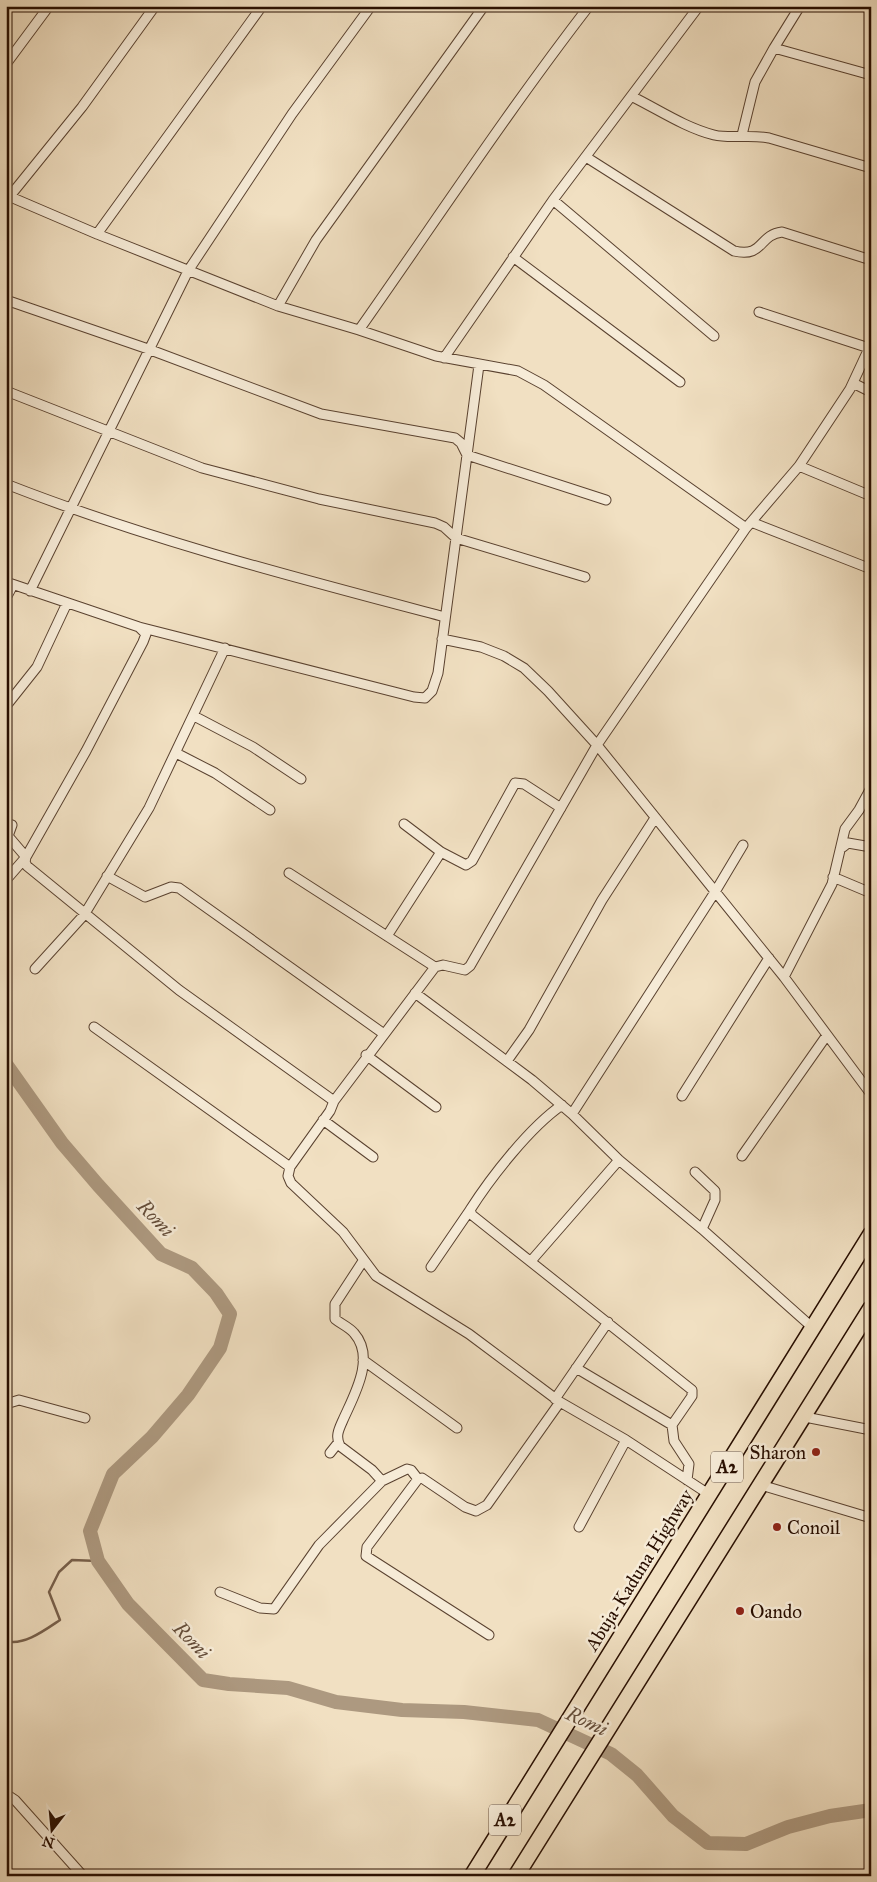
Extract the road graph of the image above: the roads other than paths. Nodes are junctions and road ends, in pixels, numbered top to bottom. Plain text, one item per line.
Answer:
1 (49, 6) edge
2 (155, 6) edge
3 (262, 6) edge
4 (371, 6) edge
5 (484, 6) edge
6 (589, 6) edge
7 (699, 6) edge
8 (800, 6) edge
9 (774, 48) junction
10 (6, 64) edge
11 (871, 75) edge
12 (633, 97) junction
13 (742, 135) junction
14 (586, 157) junction
15 (871, 168) edge
16 (8, 196) edge
17 (553, 200) junction
18 (97, 234) junction
19 (514, 257) junction
20 (871, 260) edge
21 (188, 271) junction
22 (6, 300) edge
23 (278, 306) junction
24 (759, 312) dead end
25 (358, 330) junction
26 (714, 336) dead end
27 (870, 346) edge
28 (148, 349) junction
29 (444, 358) junction
30 (479, 365) junction
31 (680, 382) dead end
32 (853, 383) junction
33 (6, 391) edge
34 (871, 392) edge
35 (109, 430) junction
36 (467, 455) junction
37 (799, 466) junction
38 (6, 484) edge
39 (871, 496) edge
40 (606, 500) dead end
41 (70, 509) junction
42 (749, 525) junction
43 (456, 538) junction
44 (871, 569) edge
45 (584, 577) dead end
46 (10, 584) edge
47 (30, 591) junction
48 (6, 598) edge
49 (67, 603) junction
50 (445, 617) junction
51 (139, 626) junction
52 (442, 639) junction
53 (225, 648) junction
54 (6, 706) edge
55 (194, 716) junction
56 (597, 745) junction
57 (176, 753) junction
58 (301, 779) dead end
59 (871, 788) edge
60 (561, 808) junction
61 (270, 810) dead end
62 (655, 818) junction
63 (6, 823) edge
64 (404, 824) dead end
65 (7, 835) edge
66 (743, 845) dead end
67 (843, 847) junction
68 (871, 847) edge
69 (441, 852) junction
70 (26, 857) junction
71 (289, 873) dead end
72 (108, 876) junction
73 (833, 877) junction
74 (6, 880) edge
75 (715, 892) junction
76 (871, 893) edge
77 (84, 914) junction
78 (387, 936) junction
79 (769, 958) junction
80 (434, 967) junction
81 (35, 969) dead end
82 (784, 977) junction
83 (415, 993) junction
84 (94, 1027) dead end
85 (384, 1034) junction
86 (827, 1035) junction
87 (366, 1055) junction
88 (507, 1062) junction
89 (871, 1094) edge
90 (682, 1096) dead end
91 (334, 1097) junction
92 (562, 1105) junction
93 (436, 1106) dead end
94 (572, 1114) junction
95 (323, 1120) junction
96 (742, 1156) dead end
97 (372, 1157) dead end
98 (619, 1160) junction
99 (290, 1167) junction
100 (694, 1172) dead end
101 (470, 1210) junction
102 (702, 1229) junction
103 (871, 1234) edge
104 (363, 1261) junction
105 (531, 1261) junction
106 (431, 1267) dead end
107 (868, 1318) edge
108 (608, 1322) junction
109 (813, 1328) junction
110 (363, 1360) junction
111 (576, 1368) junction
112 (557, 1400) junction
113 (6, 1404) edge
114 (805, 1417) junction
115 (85, 1418) dead end
116 (672, 1425) junction
117 (457, 1428) dead end
118 (871, 1430) edge
119 (626, 1440) junction
120 (338, 1443) junction
121 (330, 1453) dead end
122 (418, 1480) junction
123 (687, 1480) junction
124 (382, 1481) junction
125 (761, 1485) junction
126 (710, 1496) junction
127 (871, 1518) edge
128 (579, 1528) dead end
129 (220, 1592) dead end
130 (489, 1635) dead end
131 (6, 1794) edge
132 (83, 1876) edge
133 (472, 1876) edge
134 (516, 1876) edge

1 - 10 street
2 - 16 street
3 - 18 street
4 - 21 street
5 - 23 street
6 - 25 street
7 - 12 street
8 - 9 street
9 - 11 street
9 - 13 street
12 - 13 street
12 - 14 street
13 - 15 street
14 - 17 street
14 - 20 street
16 - 18 street
17 - 19 street
17 - 26 street
18 - 21 street
19 - 29 street
19 - 31 street
21 - 23 street
21 - 28 street
22 - 28 street
23 - 25 street
24 - 27 street
25 - 29 street
27 - 32 street
28 - 35 street
28 - 36 street
29 - 30 street
30 - 36 street
30 - 42 street
32 - 34 street
32 - 37 street
33 - 35 street
35 - 41 street
35 - 43 street
36 - 40 street
36 - 43 street
37 - 39 street
37 - 42 street
38 - 41 street
41 - 47 street
41 - 50 street
42 - 44 street
42 - 56 street
43 - 45 street
43 - 50 street
46 - 47 street
46 - 48 street
47 - 49 street
49 - 51 street
49 - 54 street
50 - 52 street
51 - 53 street
51 - 70 street
52 - 53 street
52 - 56 street
53 - 55 street
55 - 57 street
55 - 58 street
56 - 60 street
56 - 62 street
57 - 61 street
57 - 72 street
59 - 67 street
60 - 69 street
60 - 80 street
62 - 75 street
62 - 88 street
63 - 65 street
64 - 69 street
65 - 70 street
66 - 75 street
67 - 68 street
67 - 73 street
69 - 78 street
70 - 74 street
70 - 77 street
71 - 78 street
72 - 77 street
72 - 85 street
73 - 76 street
73 - 82 street
75 - 79 street
75 - 94 street
77 - 81 street
77 - 91 street
78 - 80 street
79 - 82 street
79 - 90 street
80 - 83 street
82 - 86 street
83 - 85 street
83 - 88 street
84 - 99 street
85 - 87 street
86 - 89 street
86 - 96 street
87 - 91 street
87 - 93 street
88 - 92 street
91 - 95 street
92 - 94 street
92 - 101 street
94 - 98 street
95 - 97 street
95 - 99 street
98 - 102 street
98 - 105 street
99 - 104 street
100 - 102 street
101 - 105 street
101 - 106 street
102 - 109 street
103 - 109 highway, Abuja-Kaduna Highway / A2
104 - 110 street
104 - 112 street
105 - 108 street
107 - 114 highway, A2
108 - 111 street
108 - 116 street
109 - 126 highway, Abuja-Kaduna Highway / A2
110 - 117 street
110 - 120 street
111 - 112 street
111 - 116 street
112 - 119 street
112 - 122 street
113 - 115 street
114 - 118 street
114 - 125 highway, A2
116 - 123 street
119 - 123 street
119 - 128 street
120 - 121 street
120 - 124 street
122 - 124 street
122 - 130 street
123 - 126 street
124 - 129 street
125 - 127 street
125 - 134 highway, A2
126 - 133 highway, Abuja-Kaduna Highway / A2
131 - 132 street

